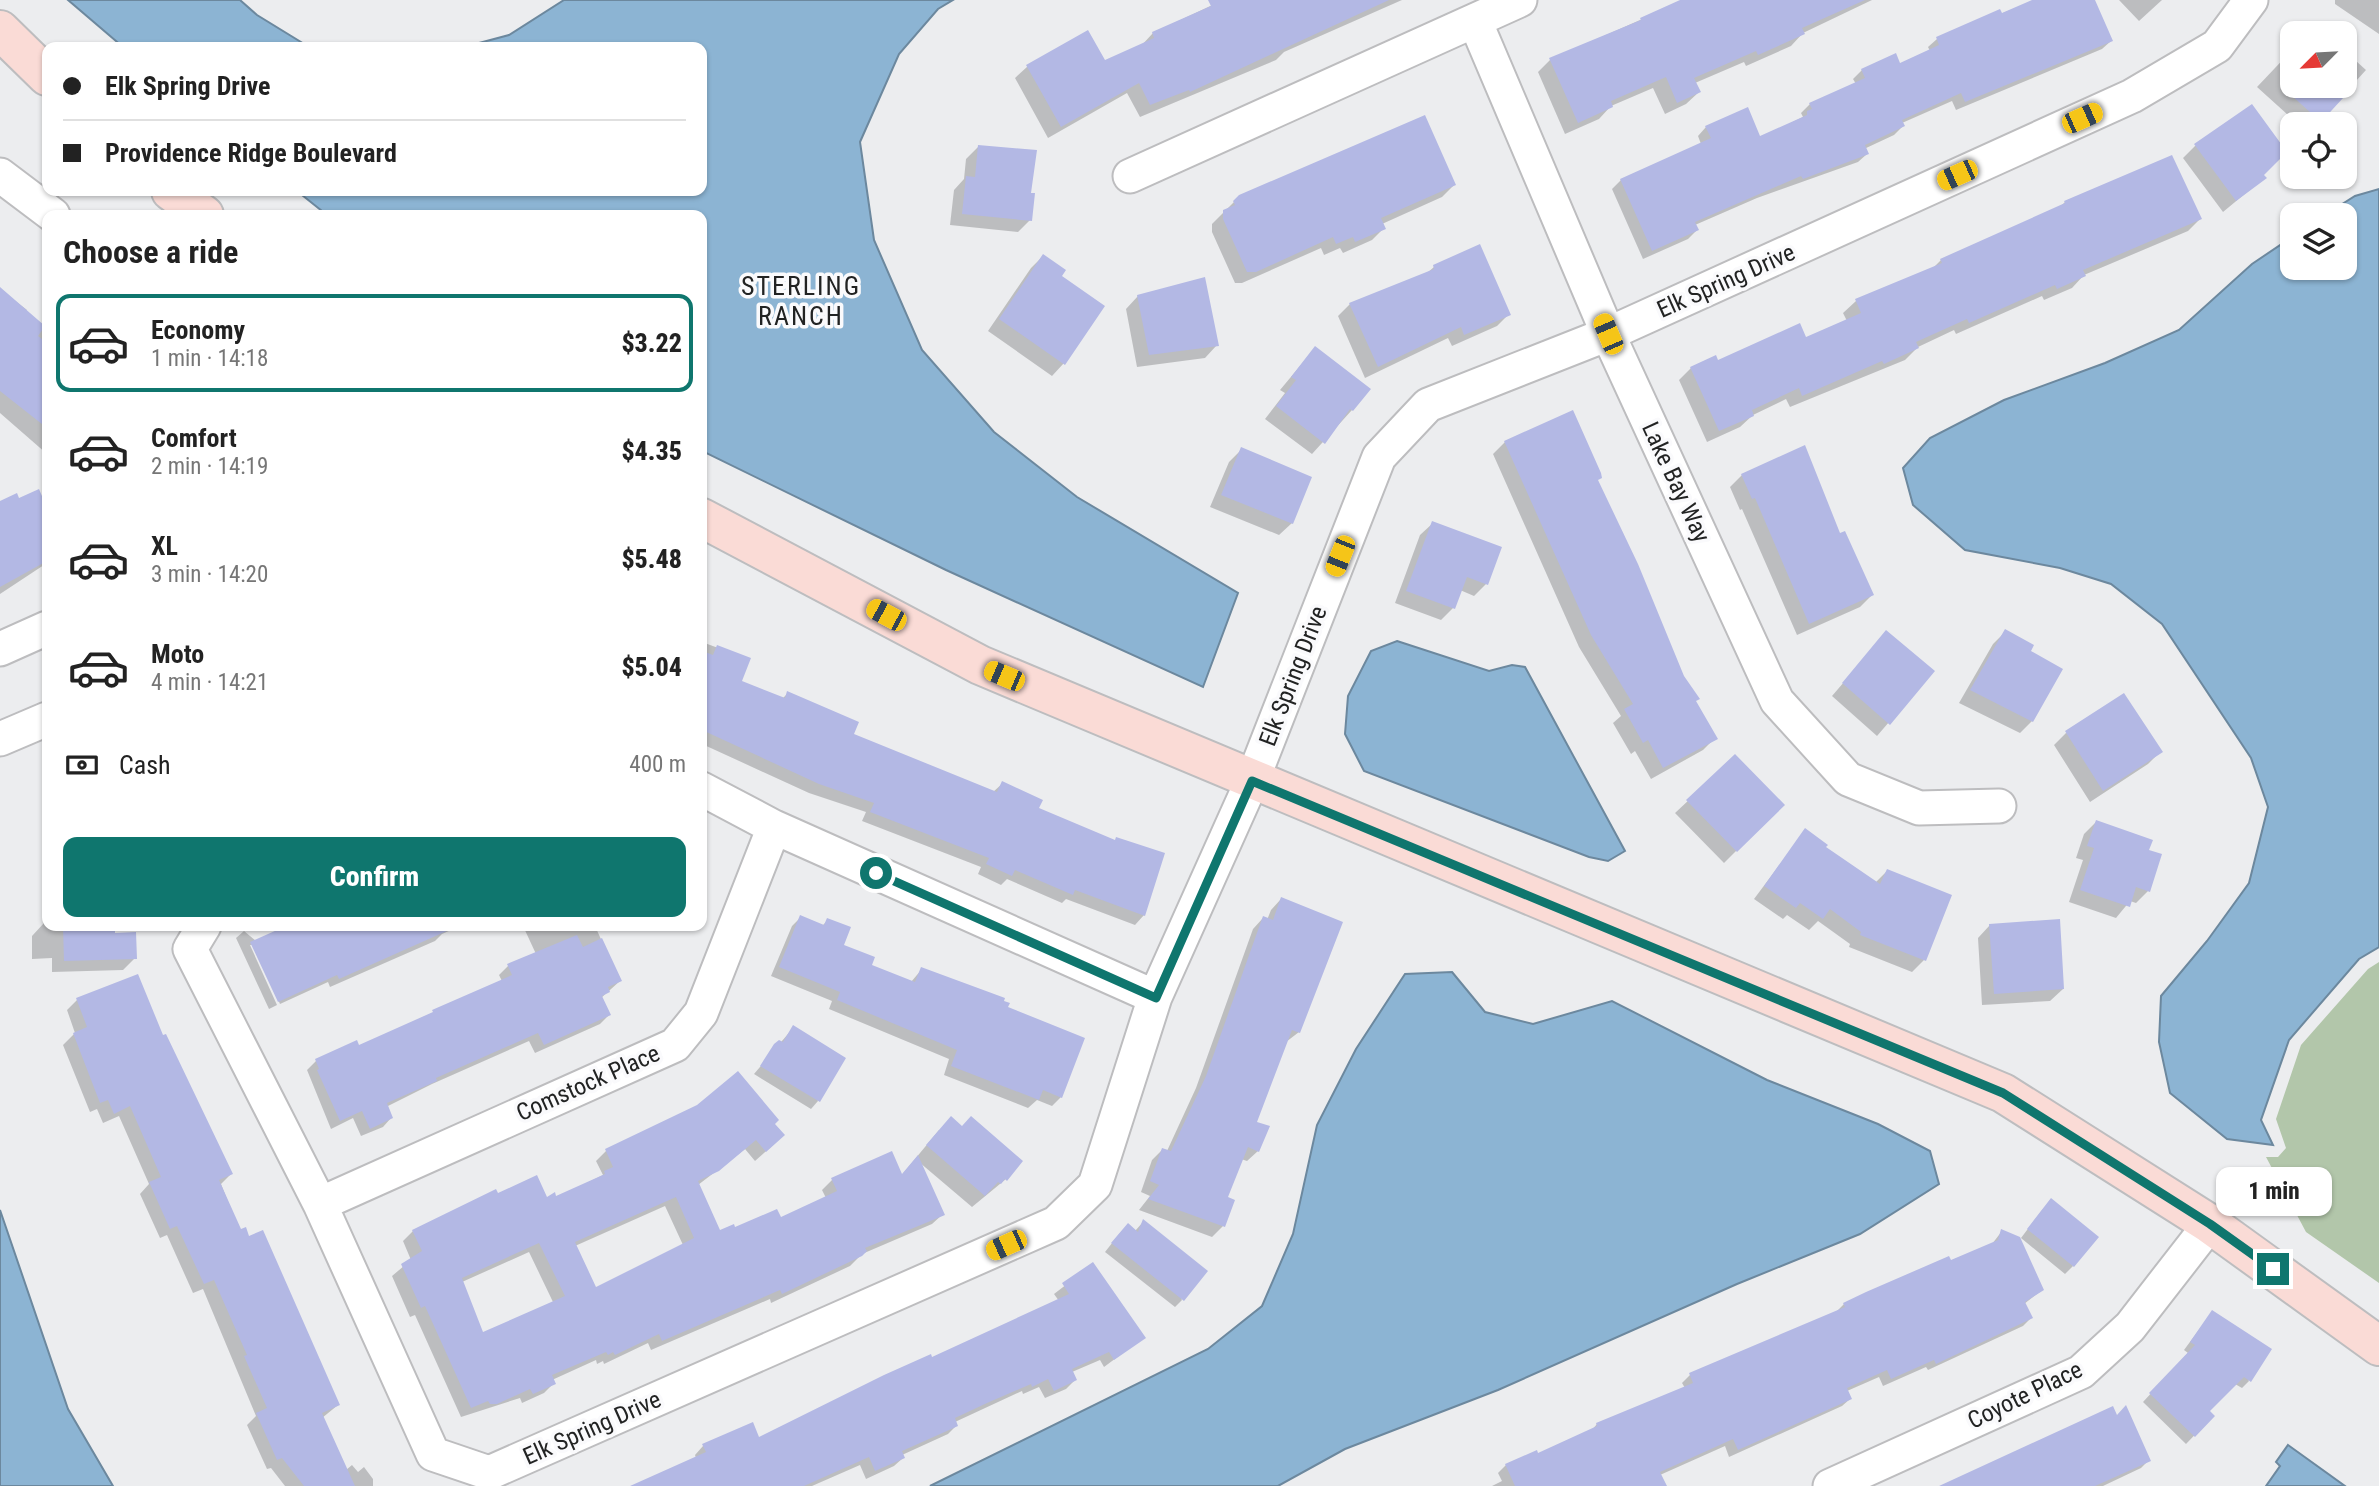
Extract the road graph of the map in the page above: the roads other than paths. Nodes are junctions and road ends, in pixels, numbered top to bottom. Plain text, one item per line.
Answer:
1 (1520, 0) edge
2 (2251, 0) edge
3 (1475, 21) junction
4 (0, 30) edge
5 (0, 65) edge
6 (42, 71) edge
7 (42, 99) edge
8 (0, 175) edge
9 (1130, 176) dead end
10 (178, 196) edge
11 (46, 210) edge
12 (197, 210) edge
13 (1608, 334) junction
14 (707, 521) edge
15 (42, 630) edge
16 (0, 649) edge
17 (42, 721) edge
18 (0, 739) edge
19 (1252, 781) junction
20 (707, 792) edge
21 (1999, 806) dead end
22 (774, 828) junction
23 (201, 931) edge
24 (1156, 998) junction
25 (320, 1204) junction
26 (2210, 1224) junction
27 (2379, 1346) edge
28 (1830, 1486) edge

1 - 3 street
2 - 13 street, Elk Spring Drive
3 - 9 street
3 - 13 street, Lake Bay Way
4 - 6 street
5 - 7 street
8 - 11 street
10 - 12 street
13 - 19 street, Elk Spring Drive
13 - 21 street, Lake Bay Way
14 - 19 street
15 - 16 street
17 - 18 street
19 - 24 street, Elk Spring Drive
19 - 26 street
20 - 22 street
22 - 24 street
22 - 25 street, Comstock Place
23 - 25 street, Elk Spring Drive
24 - 25 street, Elk Spring Drive
26 - 27 street
26 - 28 street, Coyote Place

